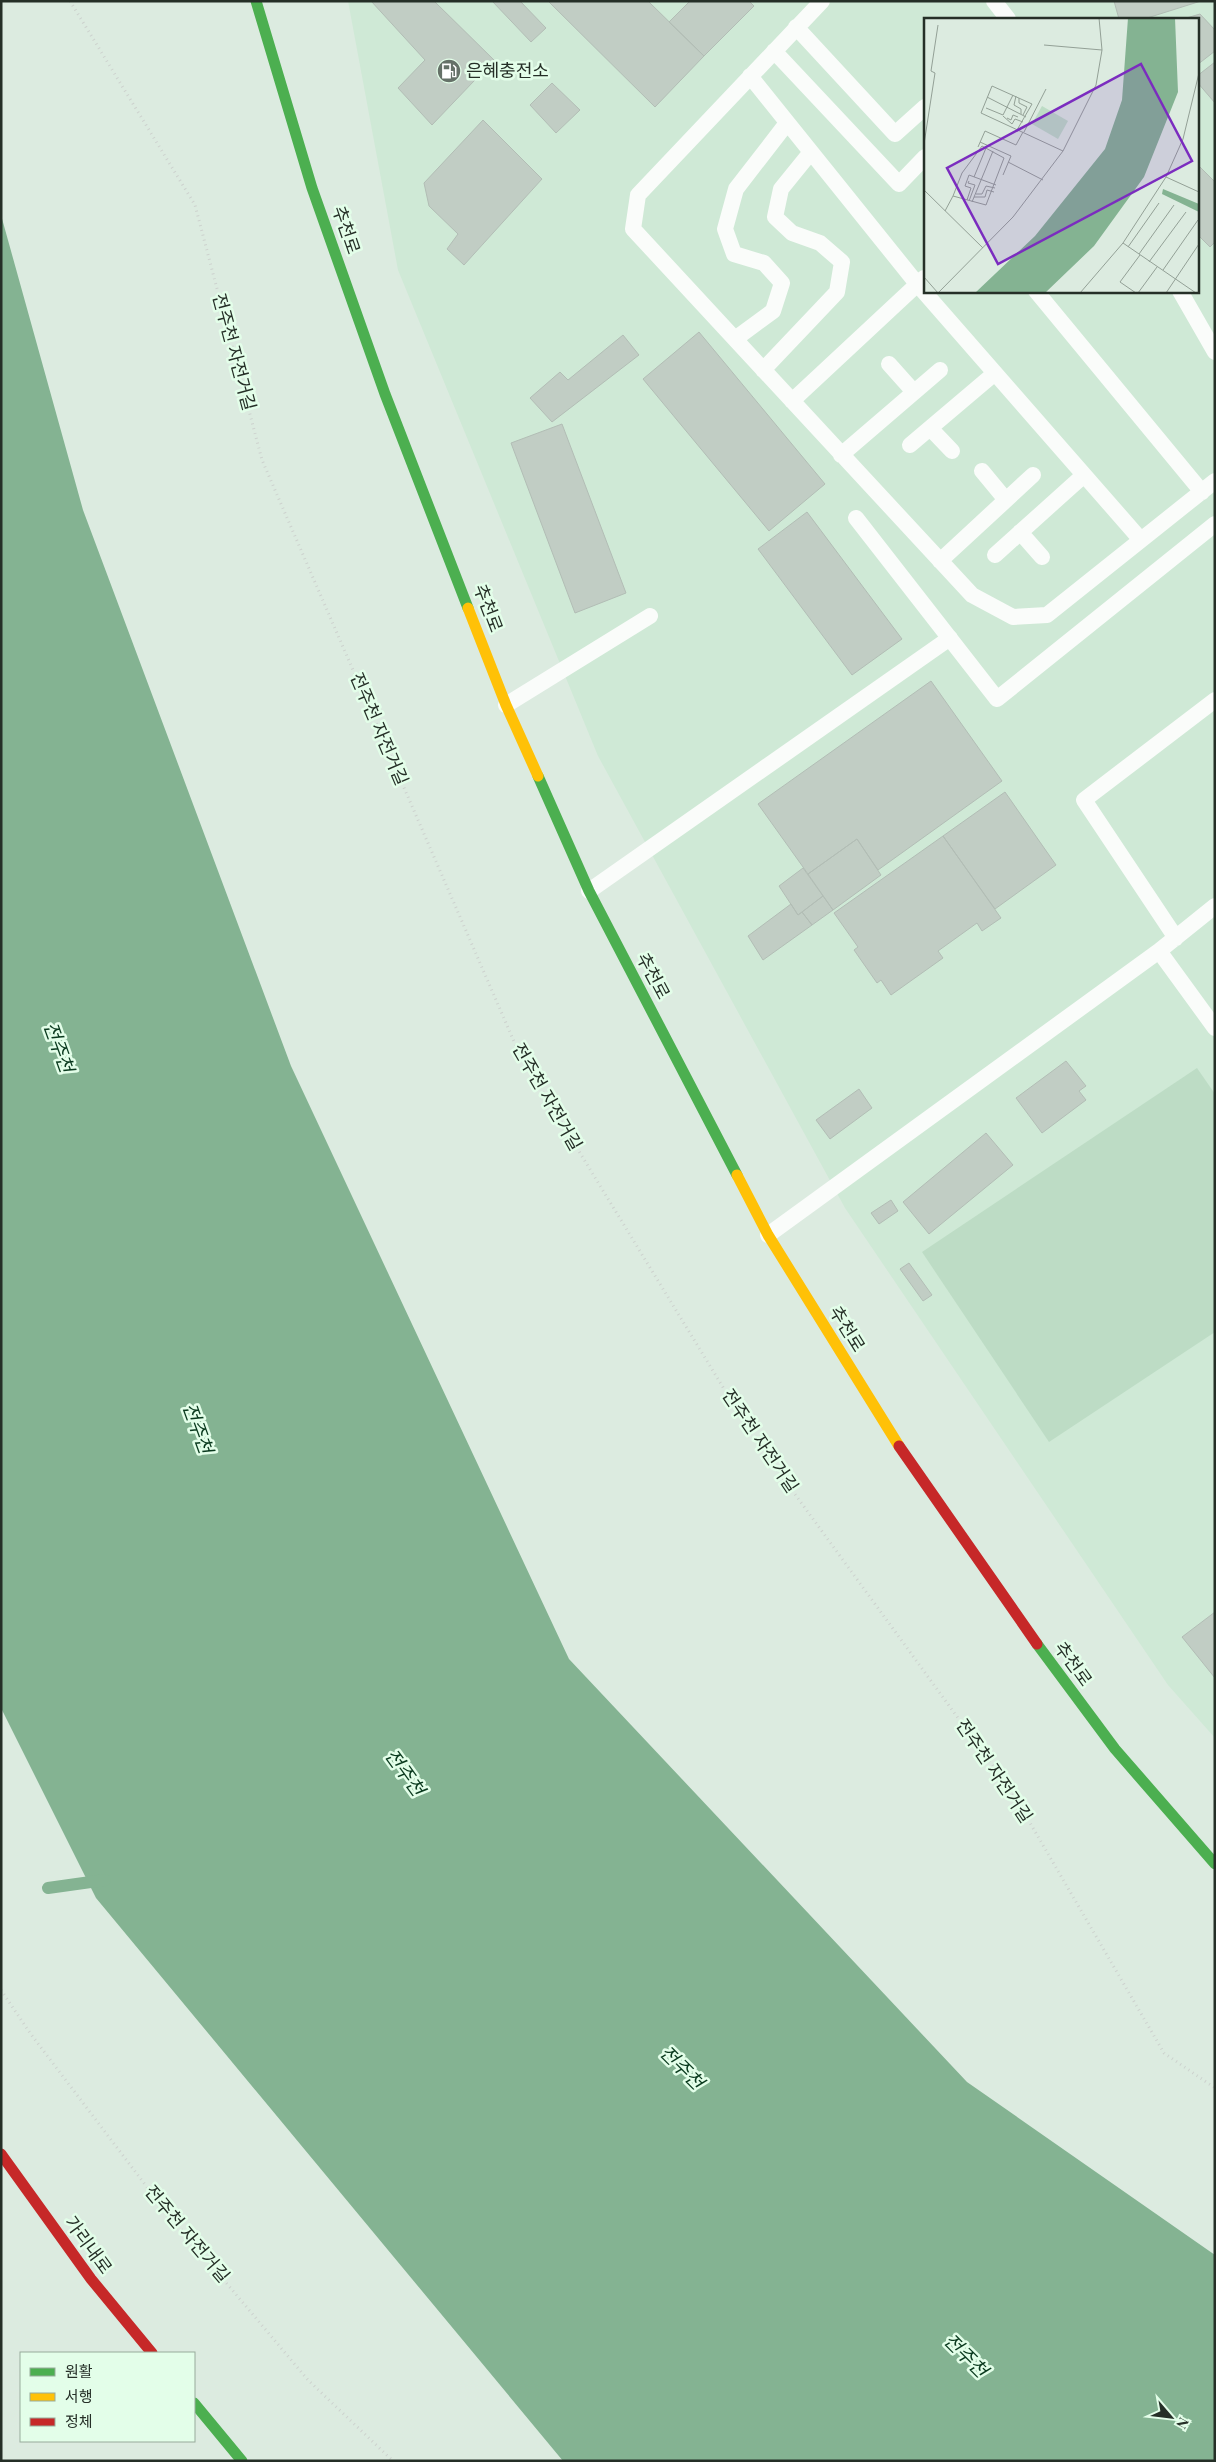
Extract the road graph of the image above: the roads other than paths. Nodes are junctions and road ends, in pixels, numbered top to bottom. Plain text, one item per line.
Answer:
1 (256, 1) edge
2 (822, 1) edge
3 (994, 1) edge
4 (1007, 18) edge
5 (796, 28) junction
6 (774, 51) junction
7 (750, 76) junction
8 (924, 108) edge
9 (787, 123) junction
10 (811, 152) junction
11 (924, 158) edge
12 (921, 281) edge
13 (930, 292) edge
14 (1037, 292) edge
15 (1181, 292) edge
16 (735, 339) junction
17 (1215, 352) edge
18 (889, 364) dead end
19 (763, 370) junction
20 (940, 370) dead end
21 (995, 374) junction
22 (914, 392) junction
23 (792, 401) junction
24 (930, 428) junction
25 (910, 445) dead end
26 (952, 451) dead end
27 (842, 455) junction
28 (982, 471) dead end
29 (1033, 475) dead end
30 (1084, 475) junction
31 (1208, 486) edge
32 (1006, 500) junction
33 (856, 518) dead end
34 (1215, 524) edge
35 (1020, 532) junction
36 (1141, 540) junction
37 (995, 555) dead end
38 (1042, 557) dead end
39 (940, 561) junction
40 (650, 616) dead end
41 (950, 638) junction
42 (1215, 700) edge
43 (506, 704) junction
44 (590, 891) junction
45 (1215, 906) edge
46 (1176, 938) junction
47 (1159, 951) junction
48 (1215, 1028) edge
49 (768, 1235) junction
50 (1215, 1864) edge
51 (1, 2154) edge
52 (151, 2352) edge
53 (195, 2404) edge
54 (242, 2461) edge

1 - 43 street, 추천로
2 - 5 lane
3 - 4 lane
5 - 6 lane
5 - 8 lane
6 - 7 lane
6 - 11 lane
7 - 9 lane
7 - 16 lane
9 - 10 lane
9 - 16 lane
10 - 12 lane
10 - 19 lane
12 - 23 lane
13 - 21 lane
14 - 31 lane
15 - 17 lane
16 - 19 lane
18 - 22 lane
19 - 23 lane
20 - 22 lane
21 - 24 lane
21 - 30 lane
22 - 27 lane
23 - 27 lane
24 - 25 lane
24 - 26 lane
27 - 39 lane
28 - 32 lane
29 - 32 lane
30 - 35 lane
30 - 36 lane
31 - 36 lane
32 - 39 lane
33 - 41 lane
34 - 41 lane
35 - 37 lane
35 - 38 lane
36 - 39 lane
40 - 43 lane
41 - 44 lane
42 - 46 lane
43 - 44 street, 추천로
44 - 49 street, 추천로
45 - 46 lane
46 - 47 lane
47 - 48 lane
47 - 49 lane
49 - 50 street, 추천로
51 - 52 street, 가리내로
53 - 54 street

